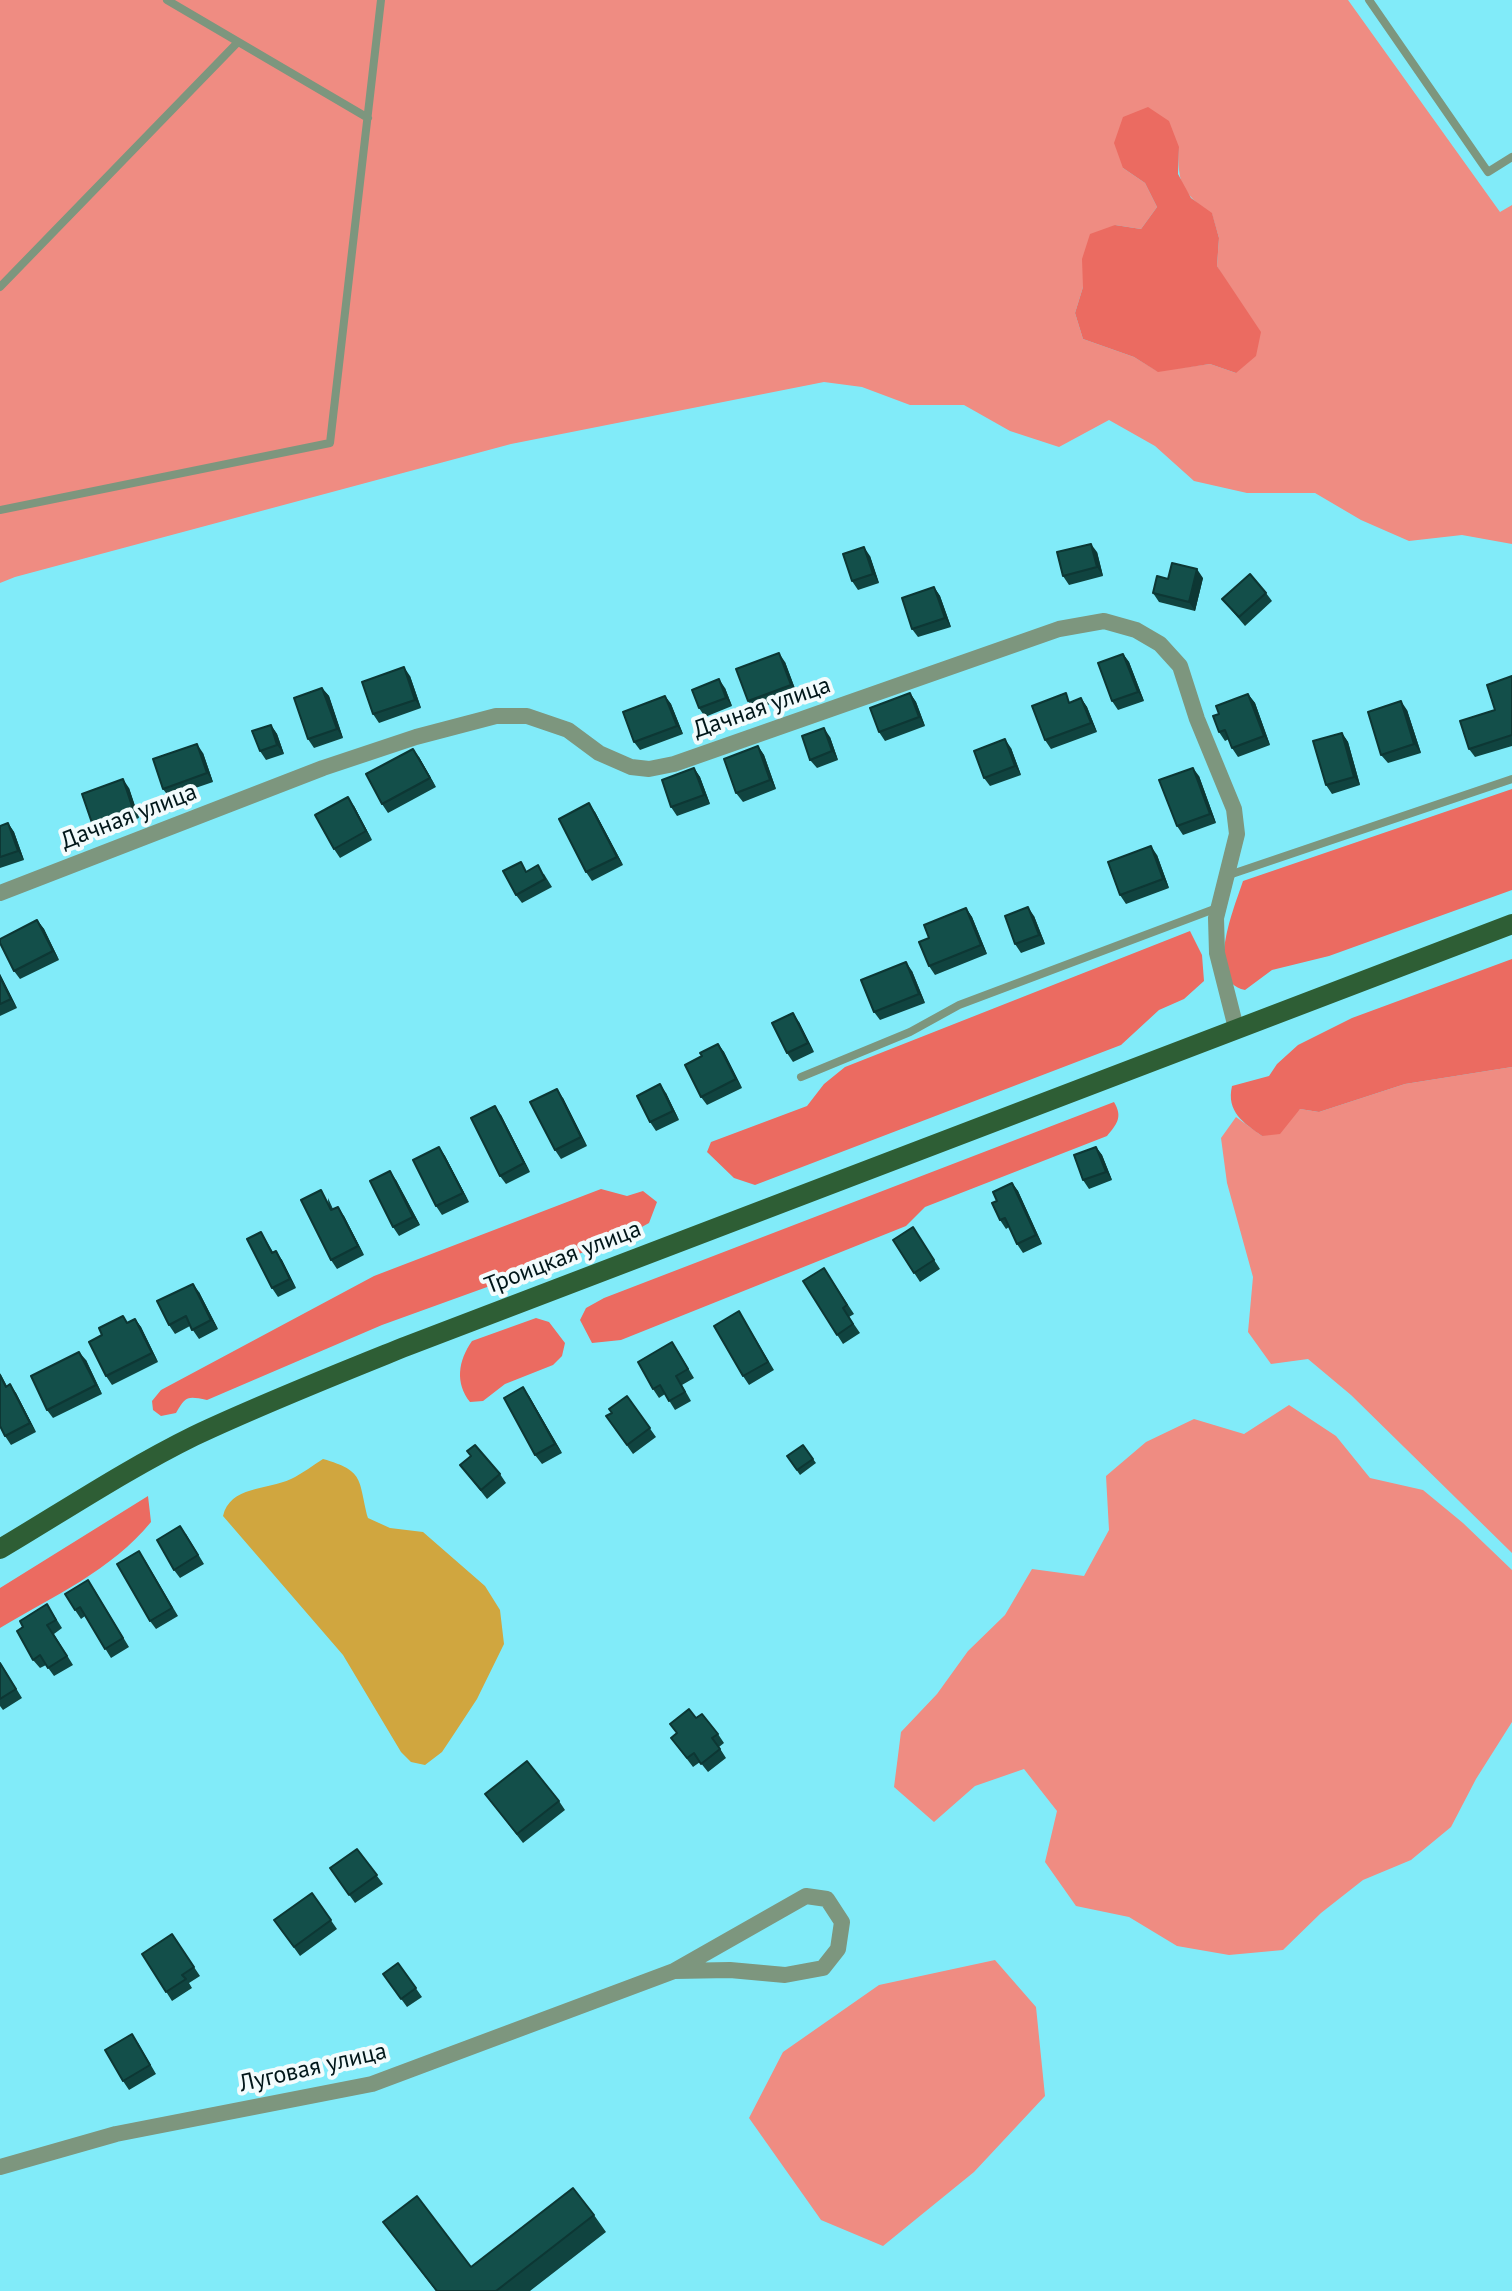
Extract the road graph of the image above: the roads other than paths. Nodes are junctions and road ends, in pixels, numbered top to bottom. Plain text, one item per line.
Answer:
1 (167, 0) edge
2 (381, 0) edge
3 (1369, 0) edge
4 (238, 42) junction
5 (368, 118) junction
6 (1512, 157) edge
7 (0, 287) edge
8 (0, 510) edge
9 (1512, 779) edge
10 (1225, 876) junction
11 (0, 893) edge
12 (1218, 908) junction
13 (1512, 924) edge
14 (1236, 1028) junction
15 (801, 1077) dead end
16 (0, 1549) edge
17 (674, 1971) junction
18 (0, 2167) edge

1 - 4 lane
2 - 5 lane
3 - 6 lane
4 - 5 lane
4 - 7 lane
5 - 8 lane
9 - 10 lane
10 - 11 street, Дачная улица
10 - 12 street, Дачная улица
12 - 14 street, Дачная улица
12 - 15 lane
13 - 14 main road, Троицкая улица
14 - 16 main road, Троицкая улица
17 - 17 street, Луговая улица
17 - 18 street, Луговая улица

